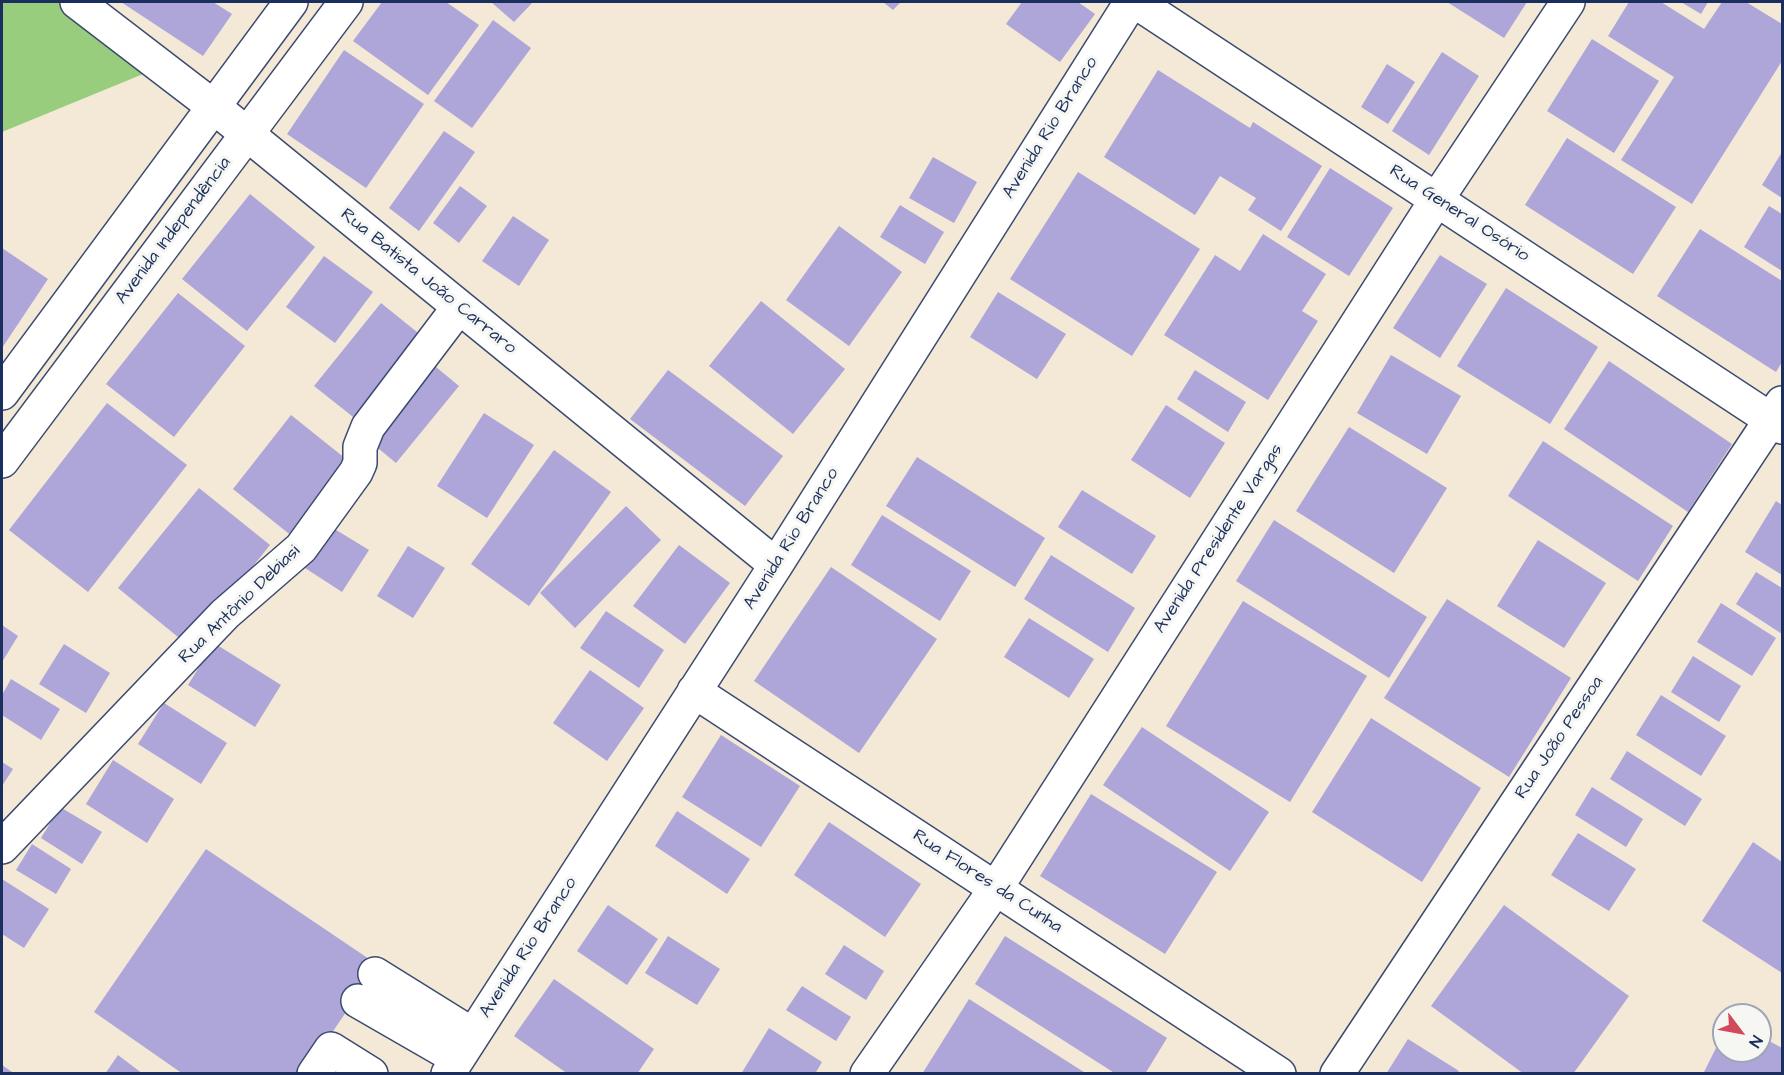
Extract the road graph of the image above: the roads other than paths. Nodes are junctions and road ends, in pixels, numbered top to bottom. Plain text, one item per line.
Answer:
1 (77, 2) edge
2 (291, 2) edge
3 (346, 2) edge
4 (1131, 2) edge
5 (1136, 2) edge
6 (1568, 2) edge
7 (214, 107) junction
8 (246, 135) junction
9 (1437, 199) junction
10 (459, 307) junction
11 (2, 393) edge
12 (1779, 416) edge
13 (2, 461) edge
14 (776, 565) junction
15 (694, 691) junction
16 (2, 847) edge
17 (996, 888) junction
18 (367, 988) dead end
19 (459, 1056) edge
20 (314, 1074) edge
21 (371, 1074) edge
22 (867, 1074) edge
23 (1279, 1074) edge
24 (1337, 1074) edge

1 - 7 street, Rua Batista João Carraro
2 - 7 street
3 - 8 street, Avenida Independência
4 - 14 street, Avenida Rio Branco
5 - 9 street, Rua General Osório
6 - 9 street, Avenida Presidente Vargas
7 - 8 street, Rua Batista João Carraro
7 - 11 street
8 - 10 street, Rua Batista João Carraro
8 - 13 street, Avenida Independência
9 - 12 street, Rua General Osório
9 - 17 street, Avenida Presidente Vargas
10 - 14 street, Rua Batista João Carraro
10 - 16 street, Rua Antônio Debiasi
12 - 24 street, Rua João Pessoa
14 - 15 street, Avenida Rio Branco
15 - 17 street, Rua Flores da Cunha
15 - 19 street, Avenida Rio Branco
17 - 22 street, Avenida Presidente Vargas
17 - 23 street, Rua Flores da Cunha
18 - 19 street
20 - 21 street

